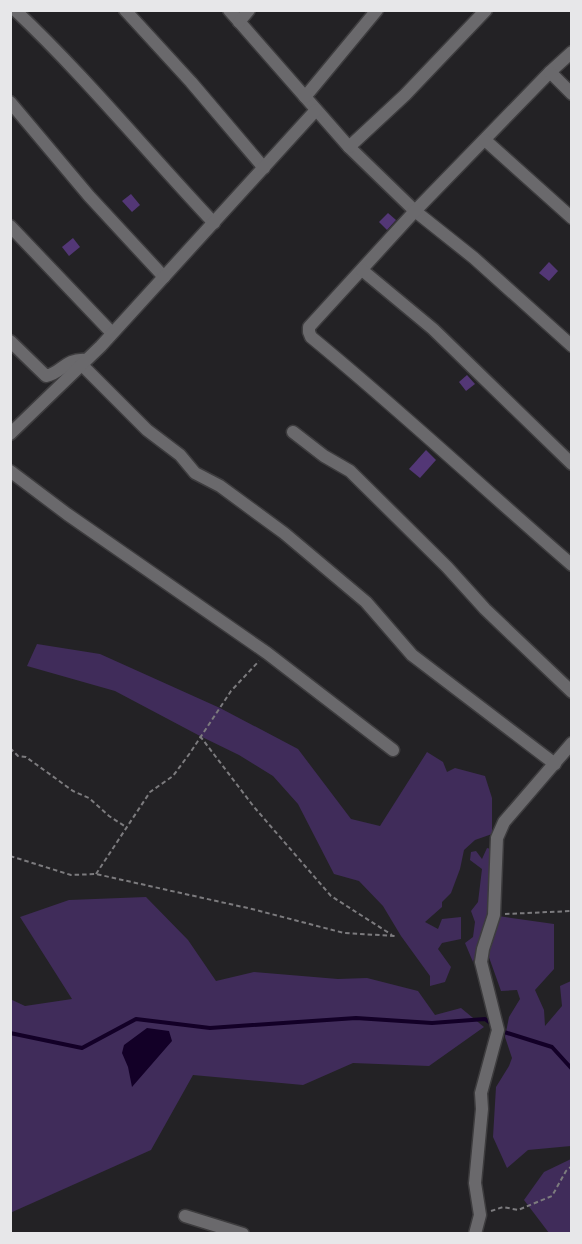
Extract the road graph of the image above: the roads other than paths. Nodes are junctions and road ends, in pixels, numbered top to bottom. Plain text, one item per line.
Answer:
1 (15, 10) edge
2 (125, 10) edge
3 (229, 10) edge
4 (249, 10) edge
5 (376, 10) edge
6 (486, 10) edge
7 (239, 22) junction
8 (572, 52) edge
9 (550, 72) junction
10 (572, 94) edge
11 (304, 97) junction
12 (10, 102) edge
13 (316, 110) junction
14 (485, 140) junction
15 (349, 147) junction
16 (264, 168) junction
17 (415, 211) junction
18 (572, 218) edge
19 (214, 223) junction
20 (10, 226) edge
21 (362, 270) junction
22 (164, 277) junction
23 (112, 333) junction
24 (10, 341) edge
25 (572, 346) edge
26 (84, 362) junction
27 (293, 432) dead end
28 (10, 434) edge
29 (572, 464) edge
30 (10, 471) edge
31 (572, 565) edge
32 (572, 692) edge
33 (572, 743) edge
34 (393, 750) dead end
35 (555, 764) junction
36 (185, 1216) dead end
37 (243, 1233) edge
38 (475, 1233) edge

1 - 19 street
2 - 16 street
3 - 7 street
4 - 7 street
5 - 11 street
6 - 15 street
7 - 11 street
8 - 9 street
9 - 10 street
9 - 14 street
11 - 13 street
12 - 22 street
13 - 15 street
13 - 16 street
14 - 17 street
14 - 18 street
15 - 17 street
16 - 19 street
17 - 21 street
17 - 25 street
19 - 22 street
20 - 23 street
21 - 29 street
21 - 31 street
22 - 23 street
23 - 26 street
24 - 26 street
26 - 28 street
26 - 35 street
27 - 32 street
30 - 34 street
33 - 35 street
35 - 38 street
36 - 37 street

